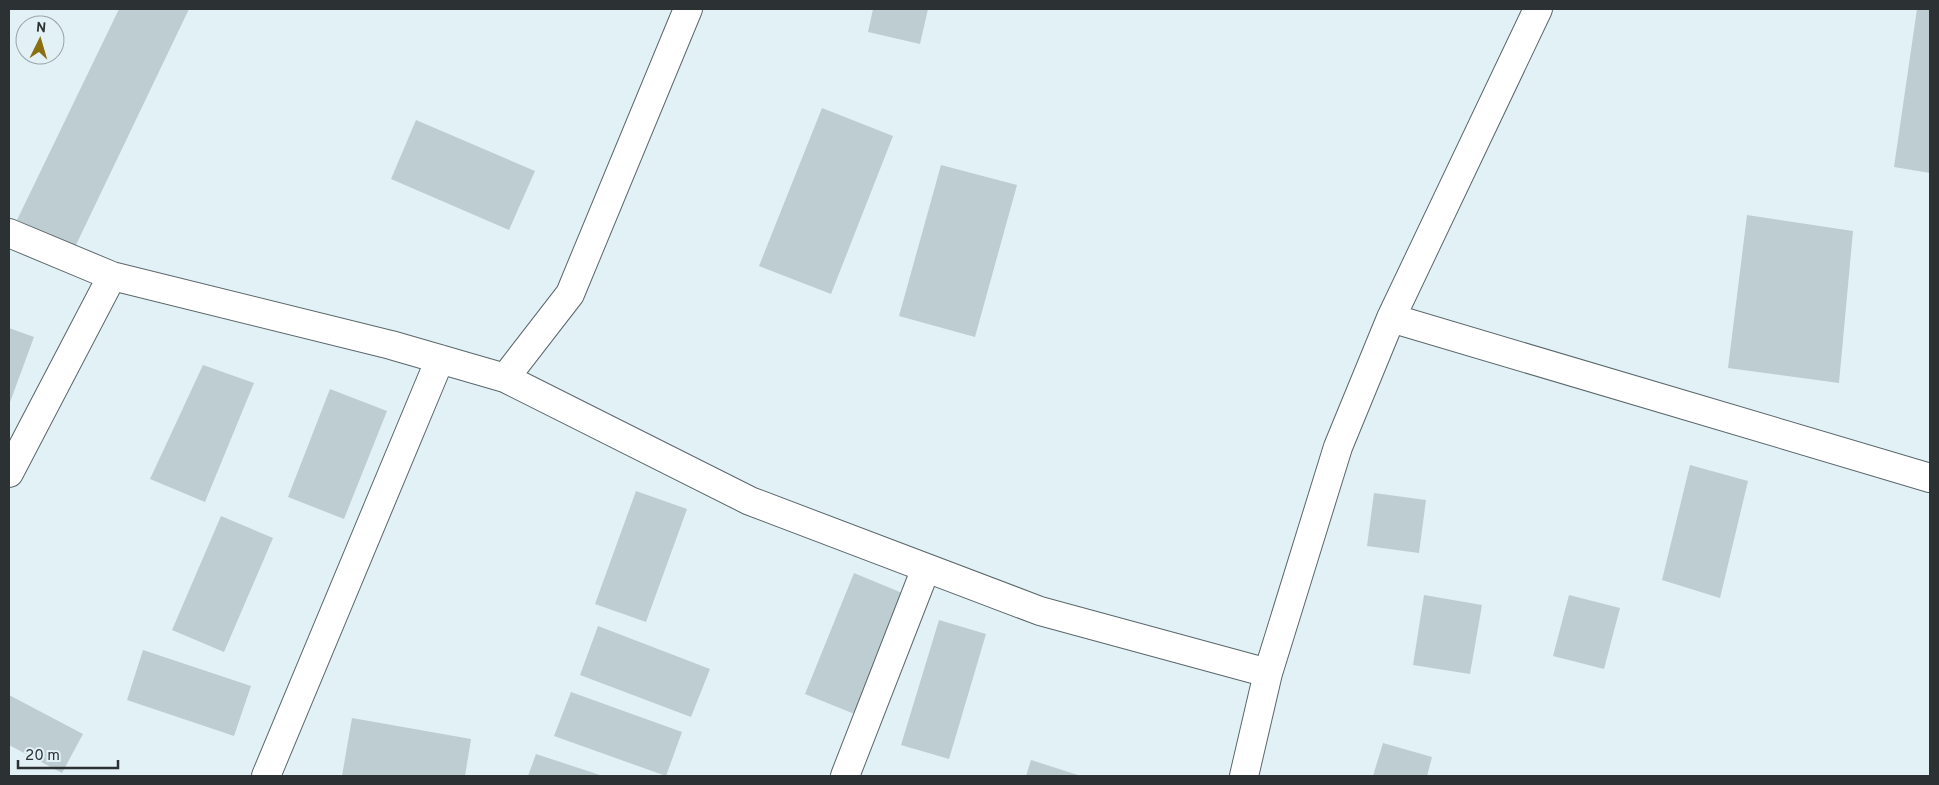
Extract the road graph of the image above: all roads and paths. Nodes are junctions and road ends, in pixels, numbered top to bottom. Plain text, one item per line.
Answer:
1 (688, 9) edge
2 (1538, 9) edge
3 (9, 233) edge
4 (112, 276) junction
5 (1391, 318) junction
6 (440, 359) junction
7 (505, 378) junction
8 (9, 473) edge
9 (1930, 478) edge
10 (926, 568) junction
11 (1268, 673) junction
12 (266, 776) edge
13 (845, 776) edge
14 (1244, 776) edge

1 - 7 street
2 - 5 street
3 - 4 street
4 - 6 street
4 - 8 street
5 - 9 street
5 - 11 street
6 - 7 street
6 - 12 street
7 - 10 street
10 - 11 street
10 - 13 street
11 - 14 street

